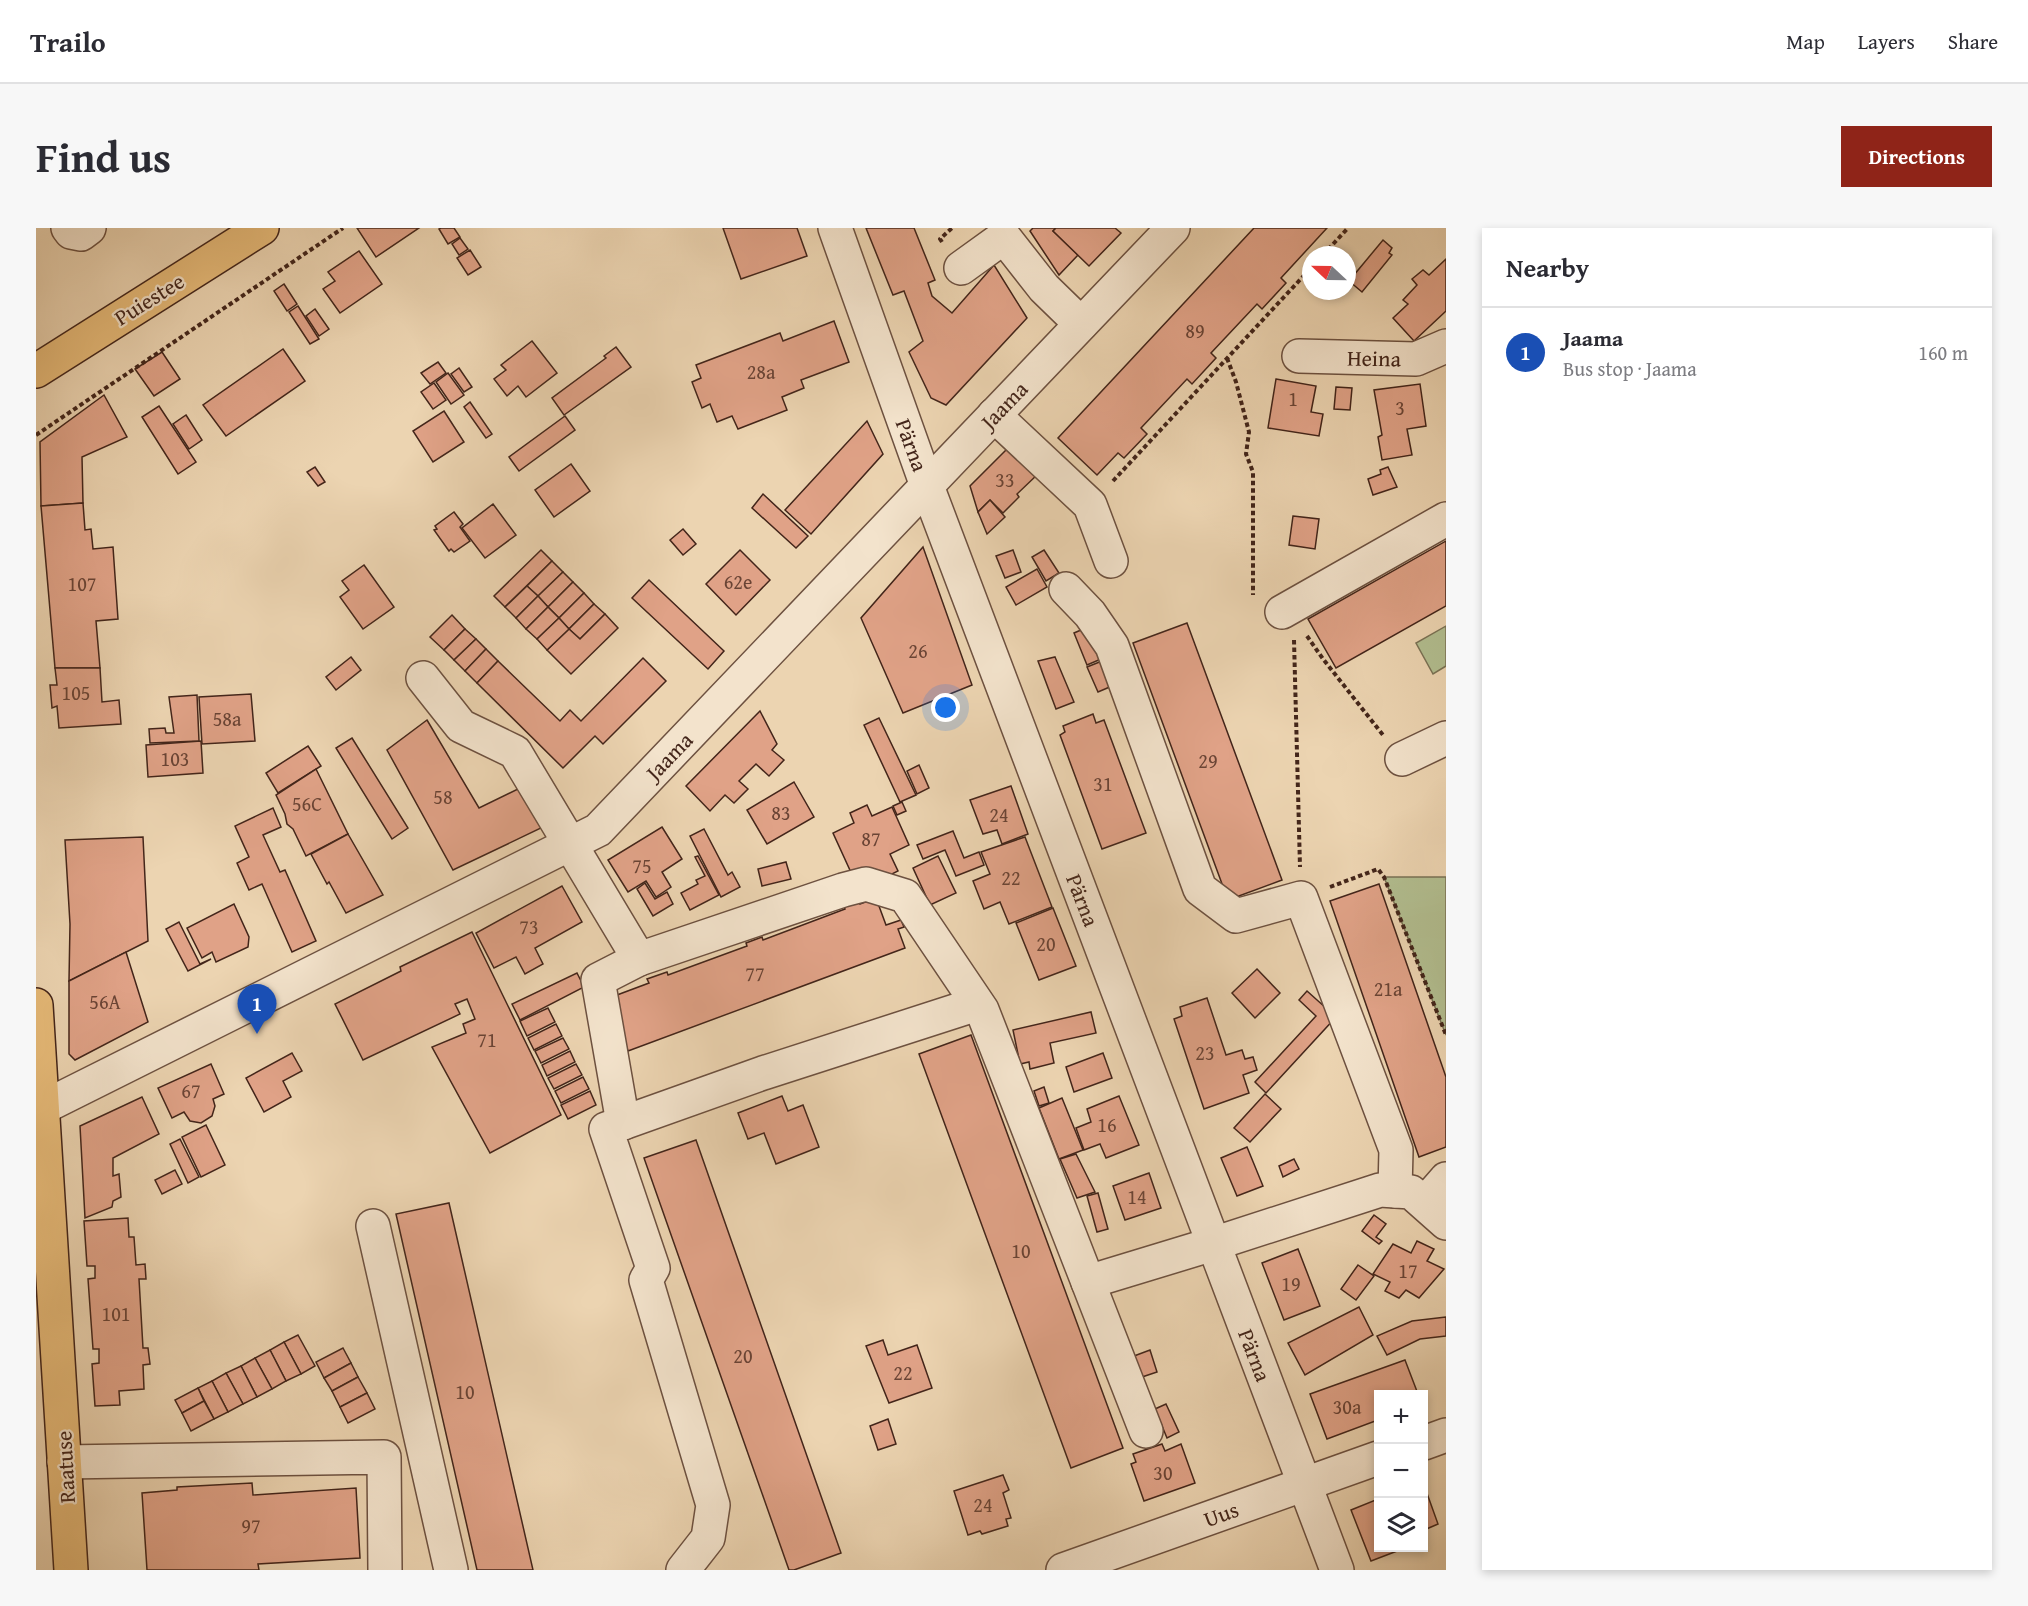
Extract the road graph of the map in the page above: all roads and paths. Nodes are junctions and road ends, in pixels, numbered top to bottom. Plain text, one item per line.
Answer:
1 (68, 228) edge
2 (89, 228) edge
3 (262, 228) edge
4 (343, 228) edge
5 (835, 228) edge
6 (952, 228) edge
7 (1173, 228) edge
8 (1348, 228) edge
9 (940, 239) dead end
10 (1331, 246) edge
11 (961, 268) dead end
12 (1302, 278) edge
13 (1081, 324) junction
14 (1446, 346) edge
15 (1299, 356) dead end
16 (1227, 358) junction
17 (36, 371) edge
18 (994, 415) junction
19 (36, 435) edge
20 (927, 486) junction
21 (1090, 505) junction
22 (1446, 519) edge
23 (1111, 561) dead end
24 (1066, 589) dead end
25 (1283, 621) junction
26 (423, 678) dead end
27 (1446, 738) edge
28 (1402, 759) joint
29 (570, 844) junction
30 (1301, 898) junction
31 (639, 959) junction
32 (977, 1004) junction
33 (36, 1005) edge
34 (1446, 1035) edge
35 (39, 1109) edge
36 (622, 1124) junction
37 (1446, 1179) edge
38 (1395, 1191) junction
39 (1435, 1213) edge
40 (374, 1226) dead end
41 (1213, 1244) junction
42 (1088, 1282) junction
43 (1146, 1431) dead end
44 (1446, 1435) edge
45 (1428, 1442) edge
46 (1374, 1459) edge
47 (64, 1462) junction
48 (1304, 1485) junction
49 (1140, 1557) edge
50 (71, 1570) edge
51 (385, 1570) edge
52 (451, 1570) edge
53 (683, 1570) edge
54 (1063, 1570) edge
55 (1336, 1570) edge

1 - 2 street
3 - 17 main road, Puiestee
4 - 19 path
5 - 20 street, Pärna
6 - 9 path
7 - 13 street, Jaama
8 - 10 path
11 - 13 street
12 - 16 path
13 - 18 street, Jaama
14 - 15 street, Heina
16 - 21 path
16 - 25 path
18 - 20 street, Jaama
18 - 21 street
20 - 29 street, Jaama
20 - 41 street, Pärna
21 - 23 street
22 - 25 street
24 - 30 street
25 - 28 path
25 - 30 path
26 - 29 street
27 - 28 street
29 - 31 street
29 - 35 street, Jaama
30 - 34 path
30 - 38 street
31 - 32 street
31 - 36 street
32 - 36 street
32 - 42 street
33 - 35 main road, Raatuse
35 - 47 main road, Raatuse
36 - 53 street
37 - 39 street
38 - 39 street
38 - 41 street
40 - 52 street
41 - 42 street
41 - 48 street, Pärna
42 - 43 street
44 - 45 street
46 - 48 street, Uus
47 - 50 main road, Raatuse
47 - 51 street
48 - 49 street, Uus
48 - 55 street, Pärna
49 - 54 street, Uus

